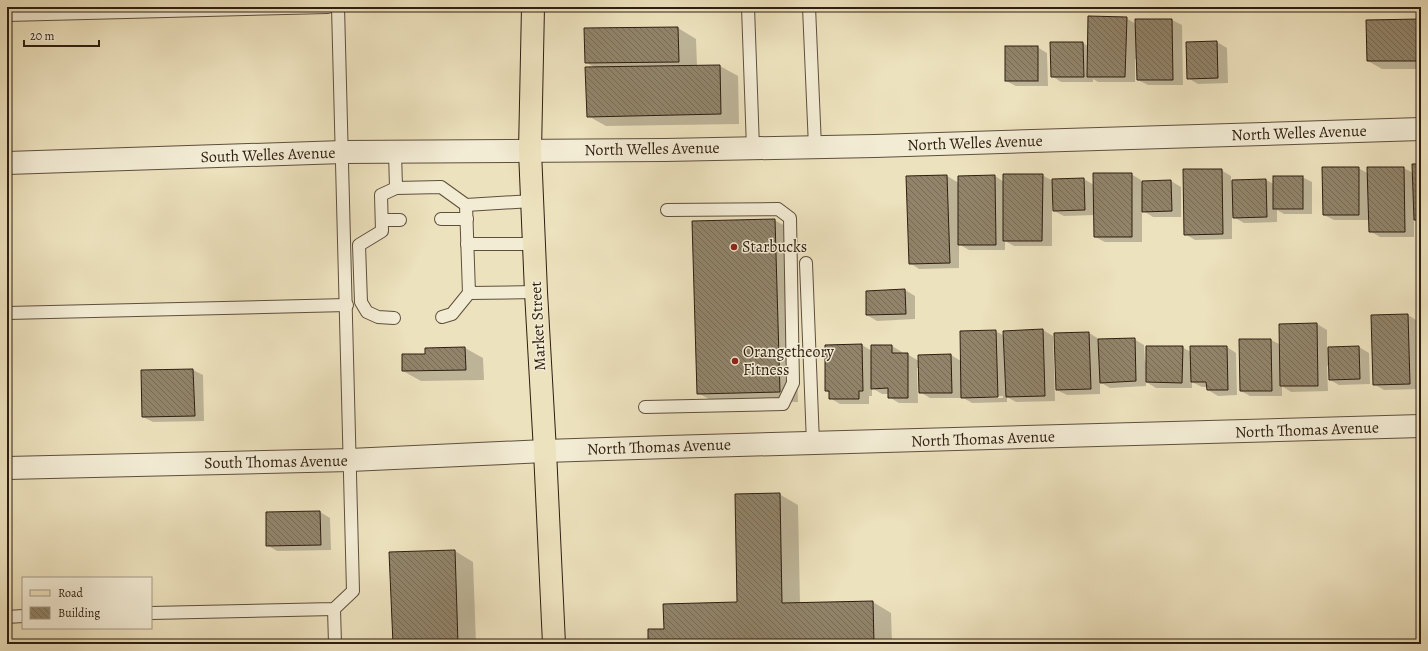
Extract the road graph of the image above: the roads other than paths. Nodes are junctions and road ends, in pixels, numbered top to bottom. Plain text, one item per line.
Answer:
1 (328, 7) edge
2 (338, 7) edge
3 (533, 7) edge
4 (748, 7) edge
5 (809, 7) edge
6 (7, 15) edge
7 (1421, 129) edge
8 (815, 146) junction
9 (753, 148) junction
10 (530, 151) junction
11 (343, 152) junction
12 (395, 152) junction
13 (7, 163) edge
14 (396, 188) junction
15 (532, 201) junction
16 (466, 205) junction
17 (667, 210) dead end
18 (441, 219) dead end
19 (467, 219) junction
20 (382, 220) junction
21 (400, 220) dead end
22 (468, 244) junction
23 (534, 244) junction
24 (806, 264) dead end
25 (536, 292) junction
26 (469, 293) junction
27 (347, 305) junction
28 (7, 313) edge
29 (442, 317) dead end
30 (394, 318) dead end
31 (645, 407) dead end
32 (1421, 426) edge
33 (813, 443) junction
34 (546, 451) junction
35 (350, 460) junction
36 (7, 468) edge
37 (334, 609) junction
38 (152, 613) edge
39 (22, 616) edge
40 (7, 617) edge
41 (335, 644) edge
42 (554, 644) edge

1 - 6 lane
2 - 11 lane
3 - 10 main road, Market Street
4 - 9 lane
5 - 8 lane
7 - 8 street, North Welles Avenue
8 - 9 street, North Welles Avenue
9 - 10 street, North Welles Avenue
10 - 12 street, South Welles Avenue
10 - 15 main road, Market Street
11 - 12 street, South Welles Avenue
11 - 13 street, South Welles Avenue
11 - 27 lane
12 - 14 lane
14 - 16 lane
14 - 20 lane
15 - 16 lane
15 - 23 main road, Market Street
16 - 19 lane
17 - 31 lane
18 - 19 lane
19 - 22 lane
20 - 21 lane
20 - 30 lane
22 - 23 lane
22 - 26 lane
23 - 25 main road, Market Street
24 - 33 lane
25 - 26 lane
25 - 34 main road, Market Street
26 - 29 lane
27 - 28 lane
27 - 35 lane
32 - 33 street, North Thomas Avenue
33 - 34 street, North Thomas Avenue
34 - 35 street, South Thomas Avenue
34 - 42 main road, Market Street
35 - 36 street, South Thomas Avenue
35 - 37 lane
37 - 38 lane
37 - 41 lane
39 - 40 lane

